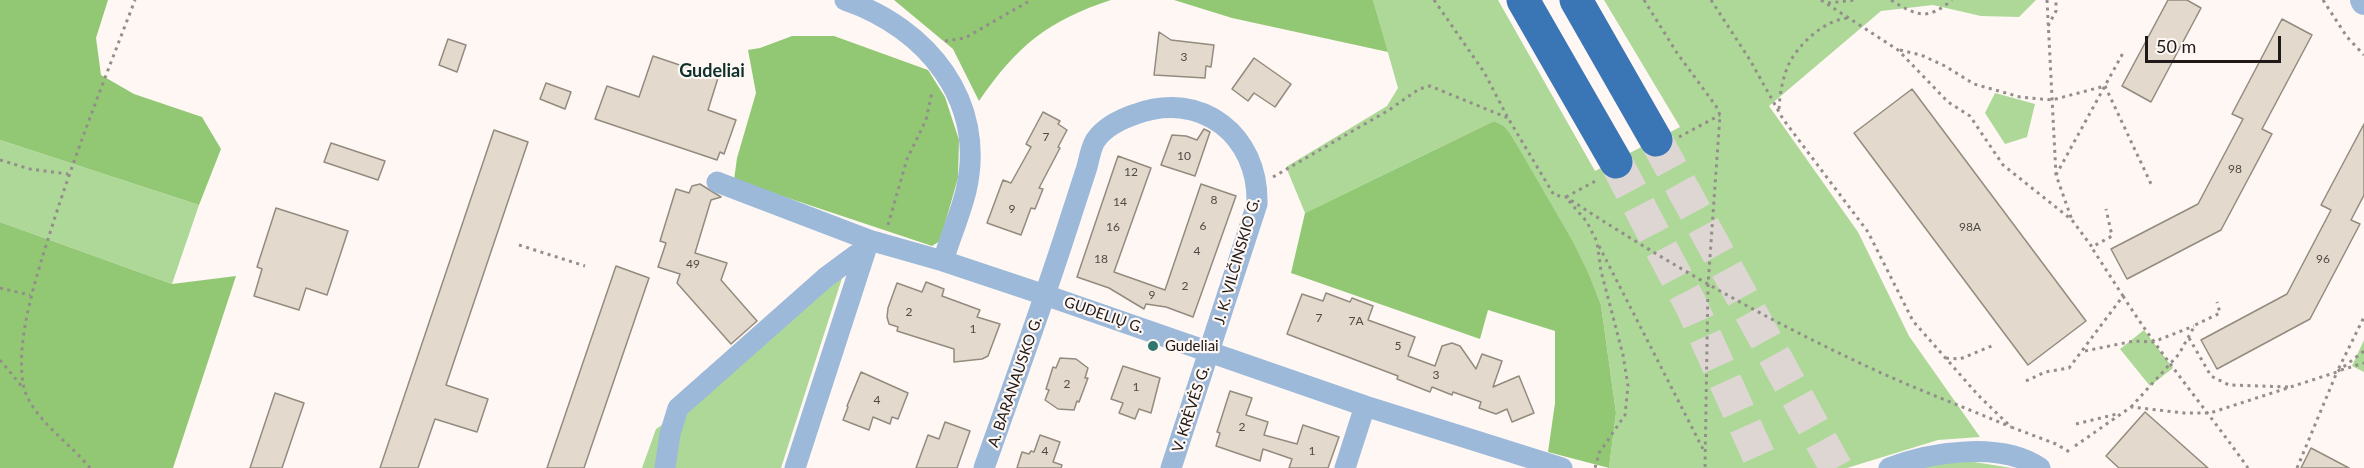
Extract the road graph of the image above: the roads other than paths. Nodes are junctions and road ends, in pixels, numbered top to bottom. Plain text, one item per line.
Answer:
1 (845, 0) edge
2 (1523, 0) edge
3 (1576, 0) edge
4 (1656, 140) tunnel mouth
5 (1616, 162) tunnel mouth
6 (717, 182) dead end
7 (873, 247) junction
8 (943, 261) junction
9 (1045, 295) junction
10 (1211, 350) junction
11 (1365, 406) junction
12 (1539, 464) edge
13 (665, 468) edge
14 (795, 468) edge
15 (984, 468) edge
16 (1172, 468) edge
17 (1345, 468) edge
18 (1562, 468) edge
19 (1889, 468) edge
20 (2040, 468) edge

1 - 8 street
2 - 5 highway
3 - 4 highway
6 - 7 street, GUDELIŲ G.
7 - 8 street, GUDELIŲ G.
7 - 13 street
7 - 14 street
8 - 9 street, GUDELIŲ G.
9 - 10 street, GUDELIŲ G.
9 - 10 street, J. K. VILČINSKIO G.
9 - 15 street, A. BARANAUSKO G.
10 - 11 street, GUDELIŲ G.
10 - 16 street, V. KRĖVĖS G.
11 - 12 street, GUDELIŲ G.
11 - 17 street
12 - 18 street, GUDELIŲ G.
19 - 20 street

